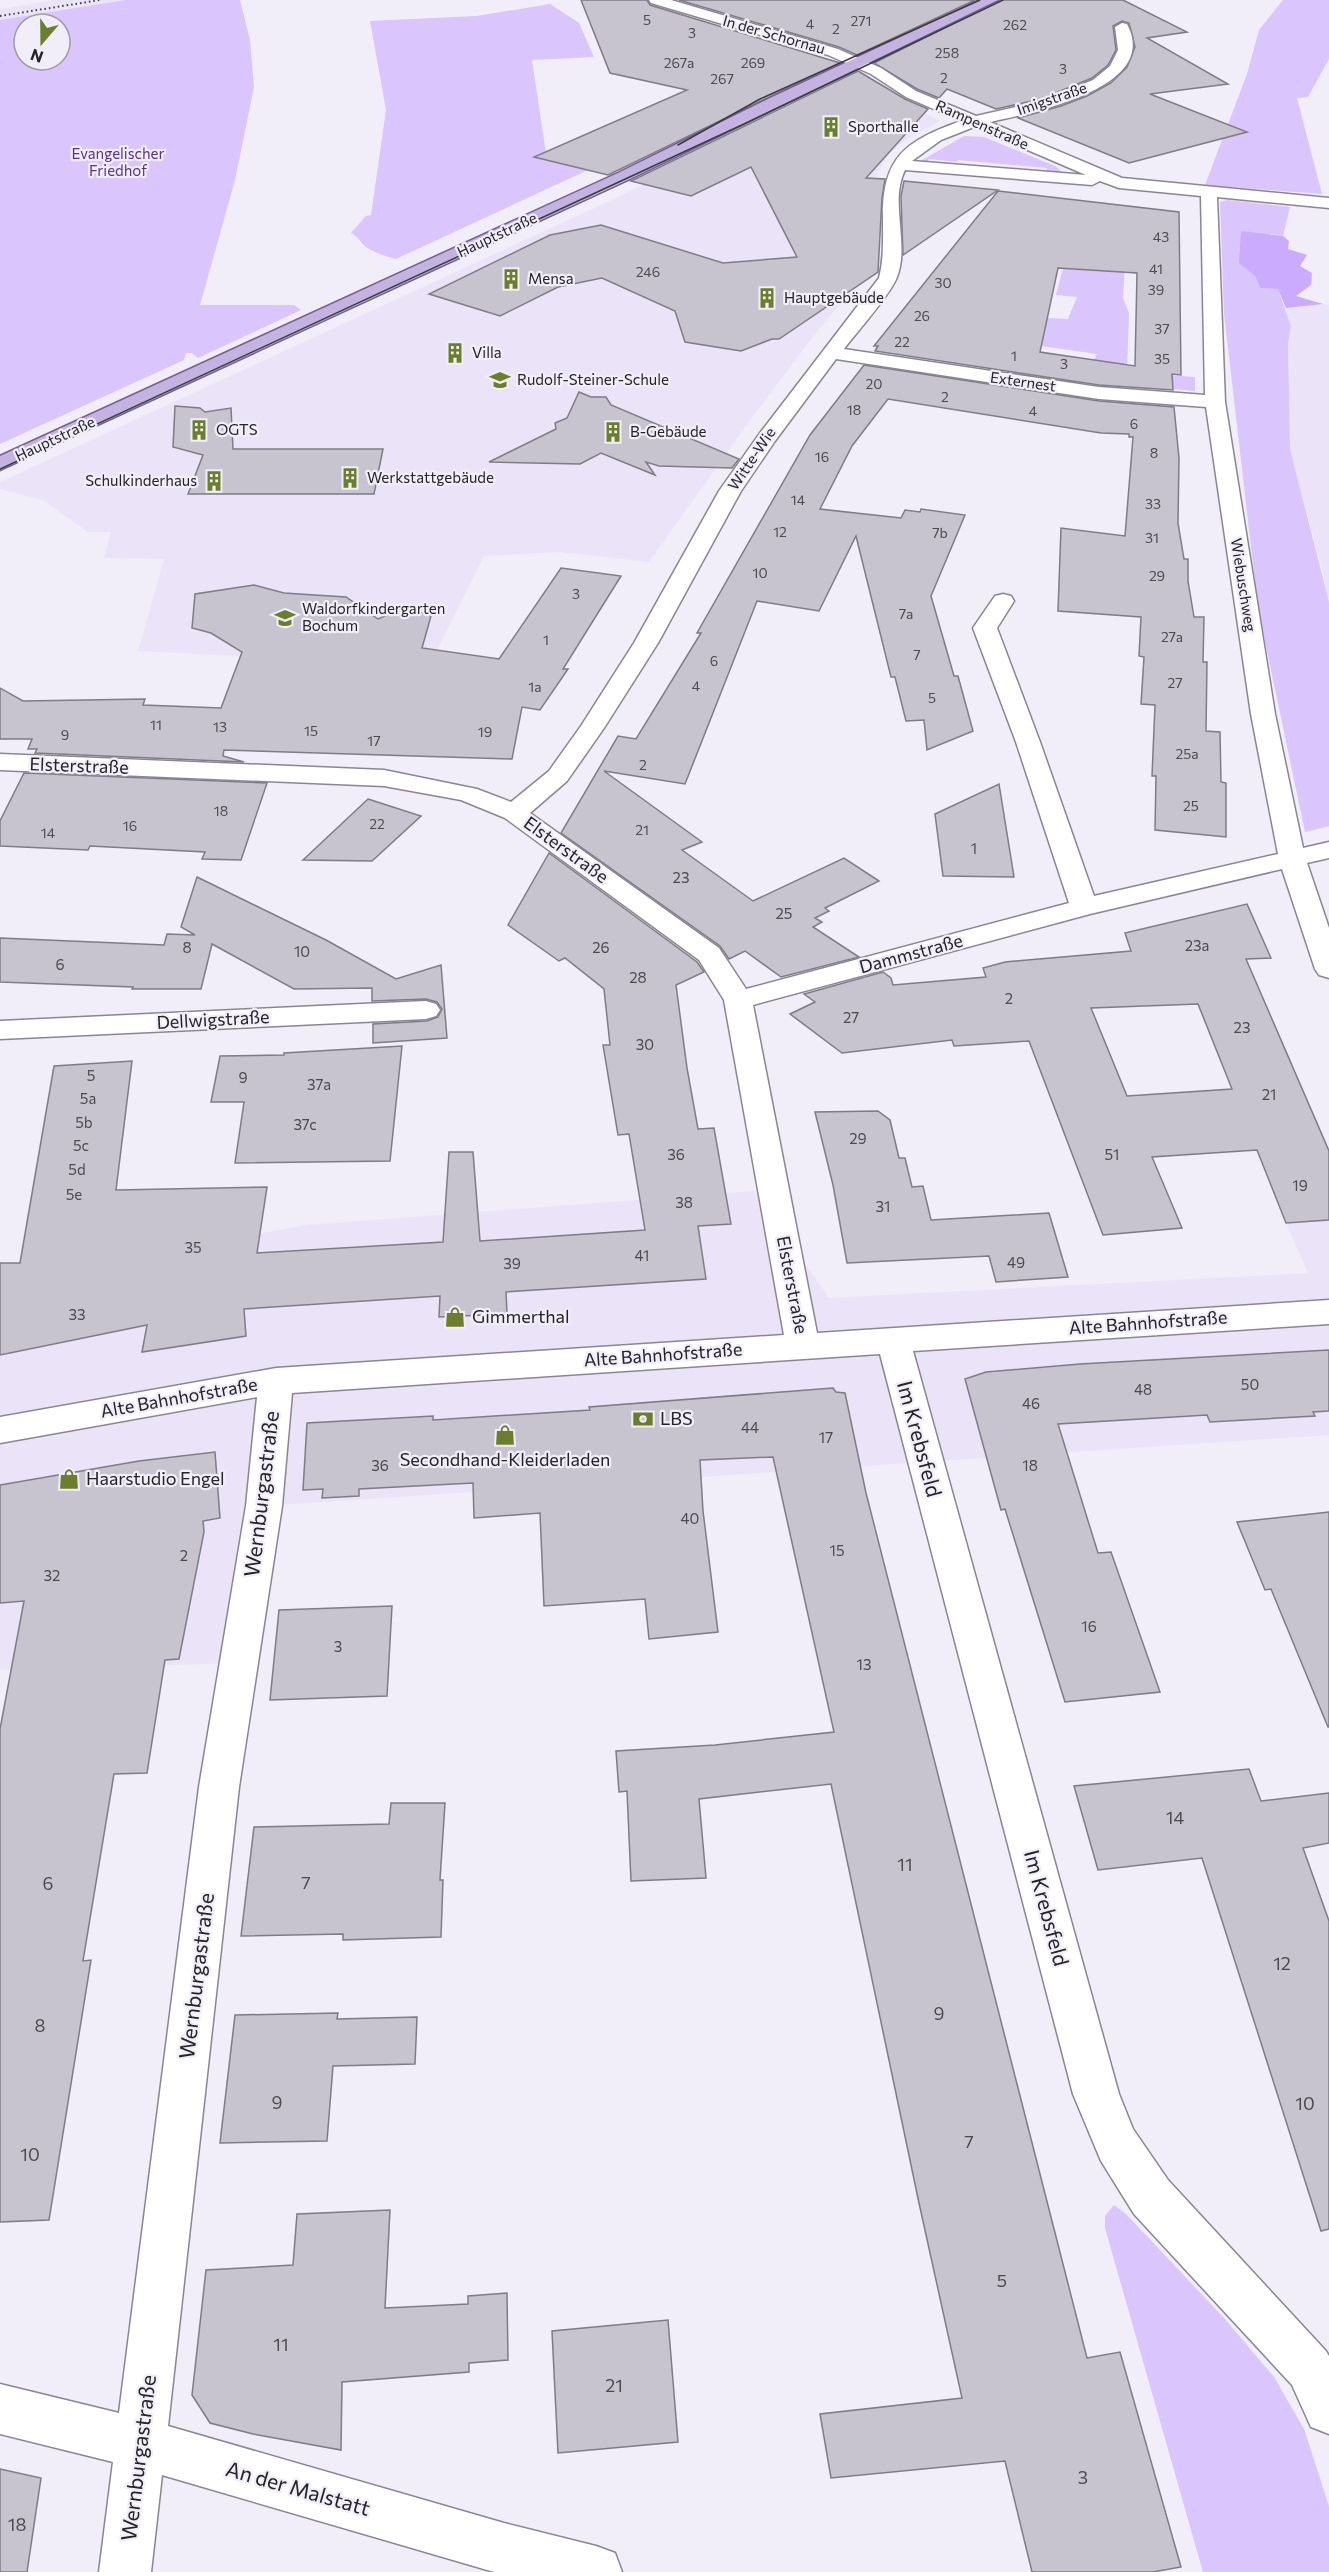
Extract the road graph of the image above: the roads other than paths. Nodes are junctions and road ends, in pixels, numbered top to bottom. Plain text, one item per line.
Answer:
1 (656, 0) edge
2 (991, 0) edge
3 (1122, 27) dead end
4 (857, 63) junction
5 (975, 122) junction
6 (899, 165) junction
7 (1111, 181) junction
8 (1209, 193) junction
9 (1329, 203) edge
10 (832, 353) junction
11 (1215, 402) junction
12 (0, 464) edge
13 (1003, 601) dead end
14 (0, 762) edge
15 (514, 813) junction
16 (1329, 850) edge
17 (1292, 858) junction
18 (1084, 907) junction
19 (1329, 969) edge
20 (738, 1000) junction
21 (426, 1010) dead end
22 (0, 1030) edge
23 (1329, 1312) edge
24 (893, 1340) junction
25 (804, 1346) junction
26 (276, 1381) junction
27 (0, 1430) edge
28 (0, 2409) edge
29 (1329, 2409) edge
30 (141, 2444) junction
31 (125, 2572) edge
32 (596, 2572) edge

1 - 4 street, In der Schornau
2 - 4 main road, Hauptstraße
3 - 5 street, Imigstraße
4 - 5 street, Rampenstraße
4 - 12 main road, Hauptstraße
5 - 6 street
5 - 7 street, Rampenstraße
6 - 7 street, Rampenstraße
6 - 10 street, Witte-Wie
7 - 8 street, Rampenstraße
8 - 9 street, Rampenstraße
8 - 11 street, Wiebuschweg
10 - 11 street, Externest
10 - 15 street, Witte-Wie
11 - 17 street, Wiebuschweg
13 - 18 street
14 - 15 street, Elsterstraße
15 - 20 street, Elsterstraße
16 - 17 street, Dammstraße
17 - 18 street, Dammstraße
17 - 19 street, Wiebuschweg
18 - 20 street, Dammstraße
20 - 25 street, Elsterstraße
21 - 22 street, Dellwigstraße
23 - 24 street, Alte Bahnhofstraße
24 - 25 street, Alte Bahnhofstraße
24 - 29 street, Im Krebsfeld
25 - 26 street, Alte Bahnhofstraße
26 - 27 street, Alte Bahnhofstraße
26 - 30 street, Wernburgastraße
28 - 30 street, An der Malstatt
30 - 31 street, Wernburgastraße
30 - 32 street, An der Malstatt

